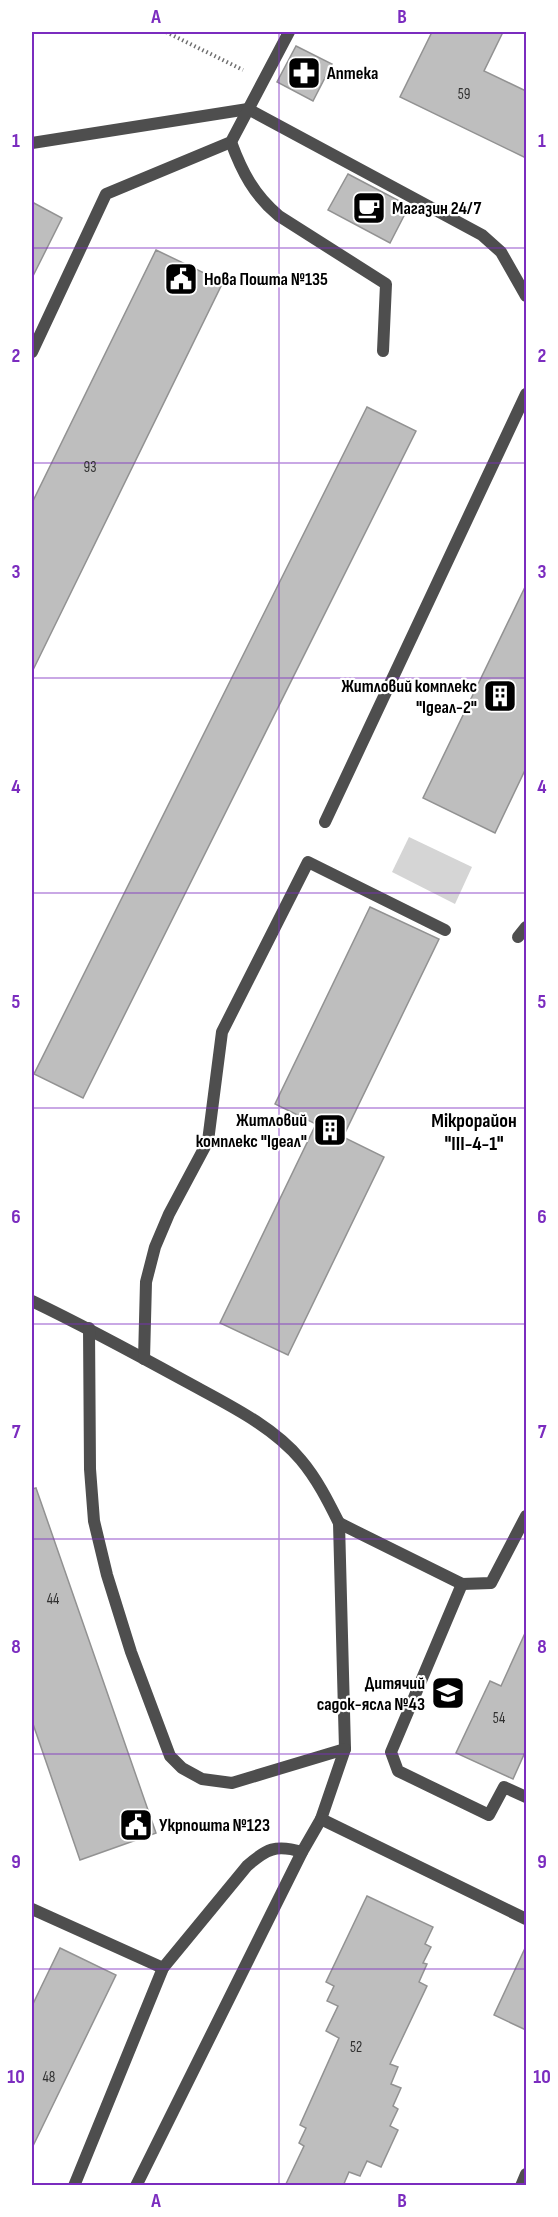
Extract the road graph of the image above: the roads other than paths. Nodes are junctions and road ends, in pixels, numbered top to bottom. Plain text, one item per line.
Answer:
1 (289, 32) edge
2 (248, 109) junction
3 (231, 142) junction
4 (32, 143) edge
5 (526, 296) edge
6 (383, 351) dead end
7 (32, 352) edge
8 (526, 394) edge
9 (325, 822) dead end
10 (445, 930) dead end
11 (32, 1301) edge
12 (89, 1328) junction
13 (144, 1359) junction
14 (526, 1516) edge
15 (339, 1523) junction
16 (462, 1584) junction
17 (345, 1749) junction
18 (526, 1797) edge
19 (321, 1819) junction
20 (302, 1852) junction
21 (32, 1909) edge
22 (526, 1919) edge
23 (163, 1968) junction
24 (526, 2174) edge
25 (74, 2186) edge
26 (136, 2186) edge
27 (521, 2186) edge

1 - 2 lane
2 - 3 lane
2 - 4 lane
2 - 5 lane
3 - 6 lane
3 - 7 lane
8 - 9 lane
10 - 13 lane
11 - 12 lane
12 - 13 lane
12 - 17 lane
13 - 15 lane
14 - 16 lane
15 - 16 lane
15 - 17 lane
16 - 18 lane
17 - 19 lane
19 - 20 lane
19 - 22 lane
20 - 23 lane
20 - 26 lane
21 - 23 lane
23 - 25 lane
24 - 27 lane

